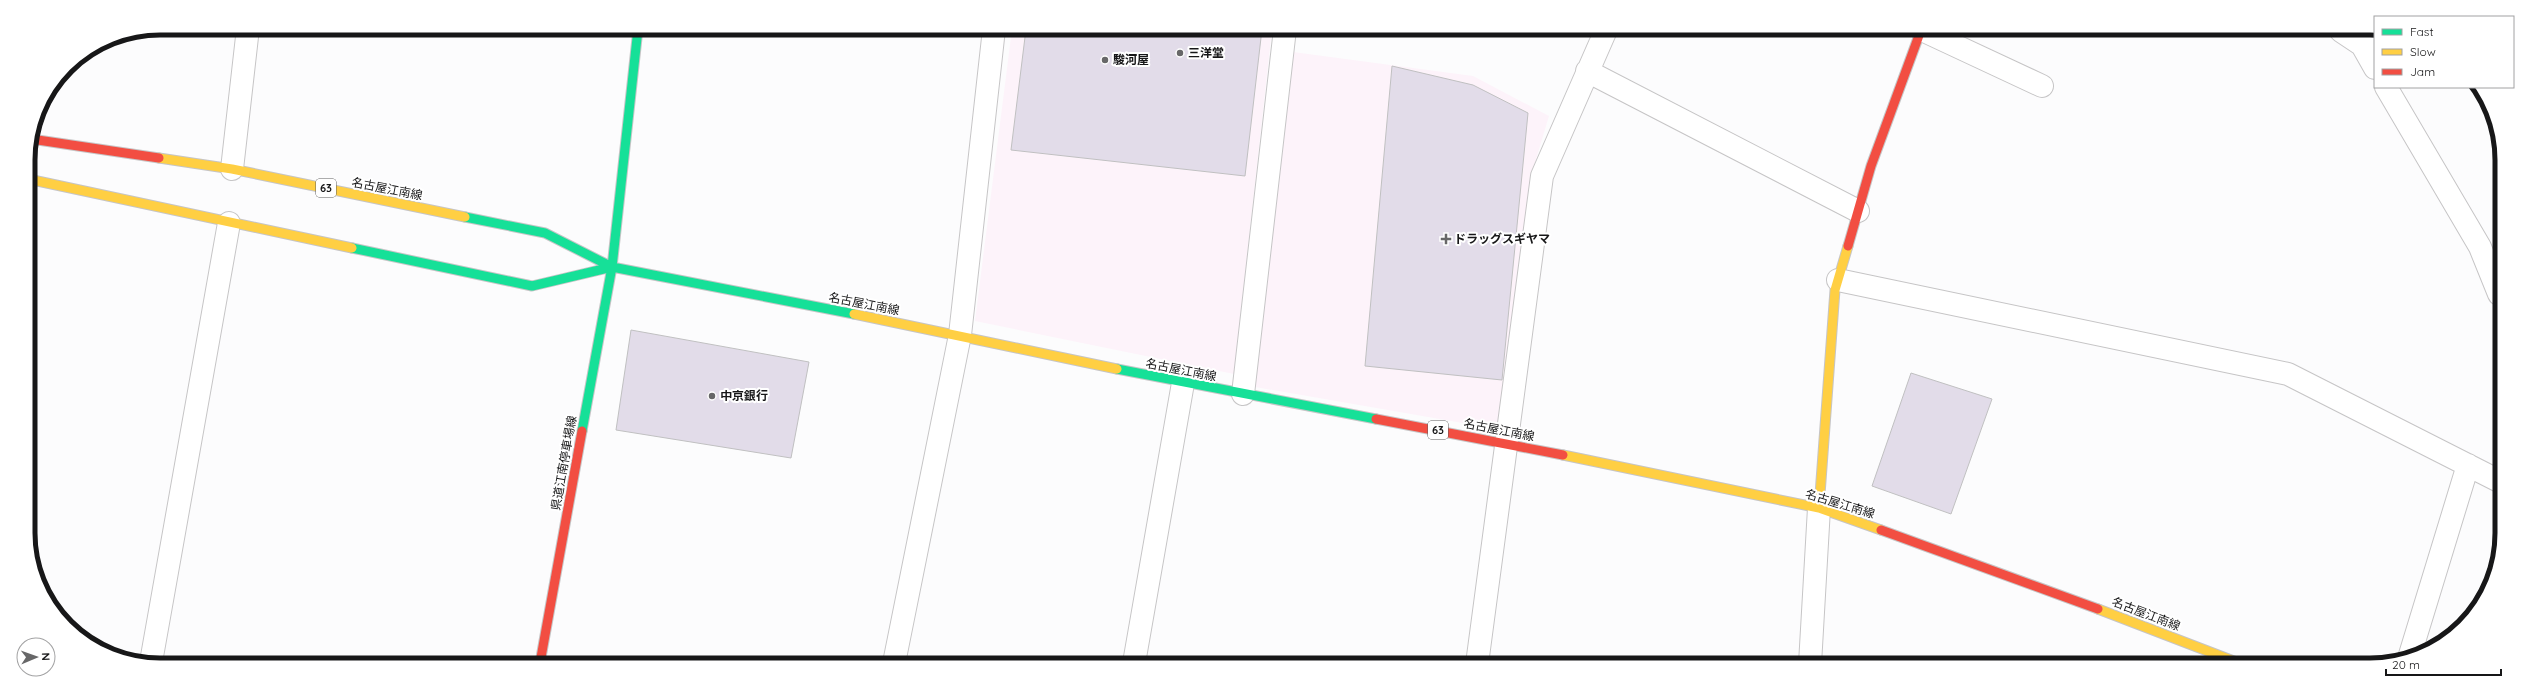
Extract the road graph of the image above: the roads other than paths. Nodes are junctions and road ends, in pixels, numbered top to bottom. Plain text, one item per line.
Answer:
1 (247, 35) edge
2 (637, 35) edge
3 (993, 35) edge
4 (1284, 35) edge
5 (1604, 35) edge
6 (1920, 35) edge
7 (1933, 35) edge
8 (2350, 35) edge
9 (2368, 47) edge
10 (2374, 65) edge
11 (1587, 71) junction
12 (2042, 86) dead end
13 (2387, 88) edge
14 (37, 140) edge
15 (232, 169) junction
16 (35, 181) edge
17 (1858, 210) junction
18 (229, 223) junction
19 (612, 267) junction
20 (1838, 280) junction
21 (2495, 282) edge
22 (960, 335) junction
23 (1183, 383) junction
24 (1243, 394) junction
25 (1505, 443) junction
26 (2468, 465) junction
27 (2495, 479) edge
28 (1819, 508) junction
29 (2411, 651) edge
30 (152, 658) edge
31 (541, 658) edge
32 (895, 658) edge
33 (1137, 658) edge
34 (1478, 658) edge
35 (1810, 658) edge
36 (2226, 658) edge

1 - 15 street
2 - 19 main road, 県道江南停車場線
3 - 22 street
4 - 24 street
5 - 11 street
6 - 17 main road
7 - 12 street
8 - 9 street
9 - 10 street
11 - 17 street
11 - 25 street
13 - 21 street
14 - 15 main road, 名古屋江南線 / 63
15 - 19 main road, 名古屋江南線 / 63
16 - 18 main road, 名古屋江南線 / 63
17 - 20 main road
18 - 19 main road, 名古屋江南線 / 63
18 - 30 street
19 - 22 main road, 名古屋江南線 / 63
19 - 31 main road, 県道江南停車場線
20 - 26 street
20 - 28 main road
22 - 23 main road, 名古屋江南線 / 63
22 - 32 street
23 - 24 main road, 名古屋江南線 / 63
23 - 33 street
24 - 25 main road, 名古屋江南線 / 63
25 - 28 main road, 名古屋江南線 / 63
25 - 34 street
26 - 27 street
26 - 29 street
28 - 35 street
28 - 36 main road, 名古屋江南線 / 63

